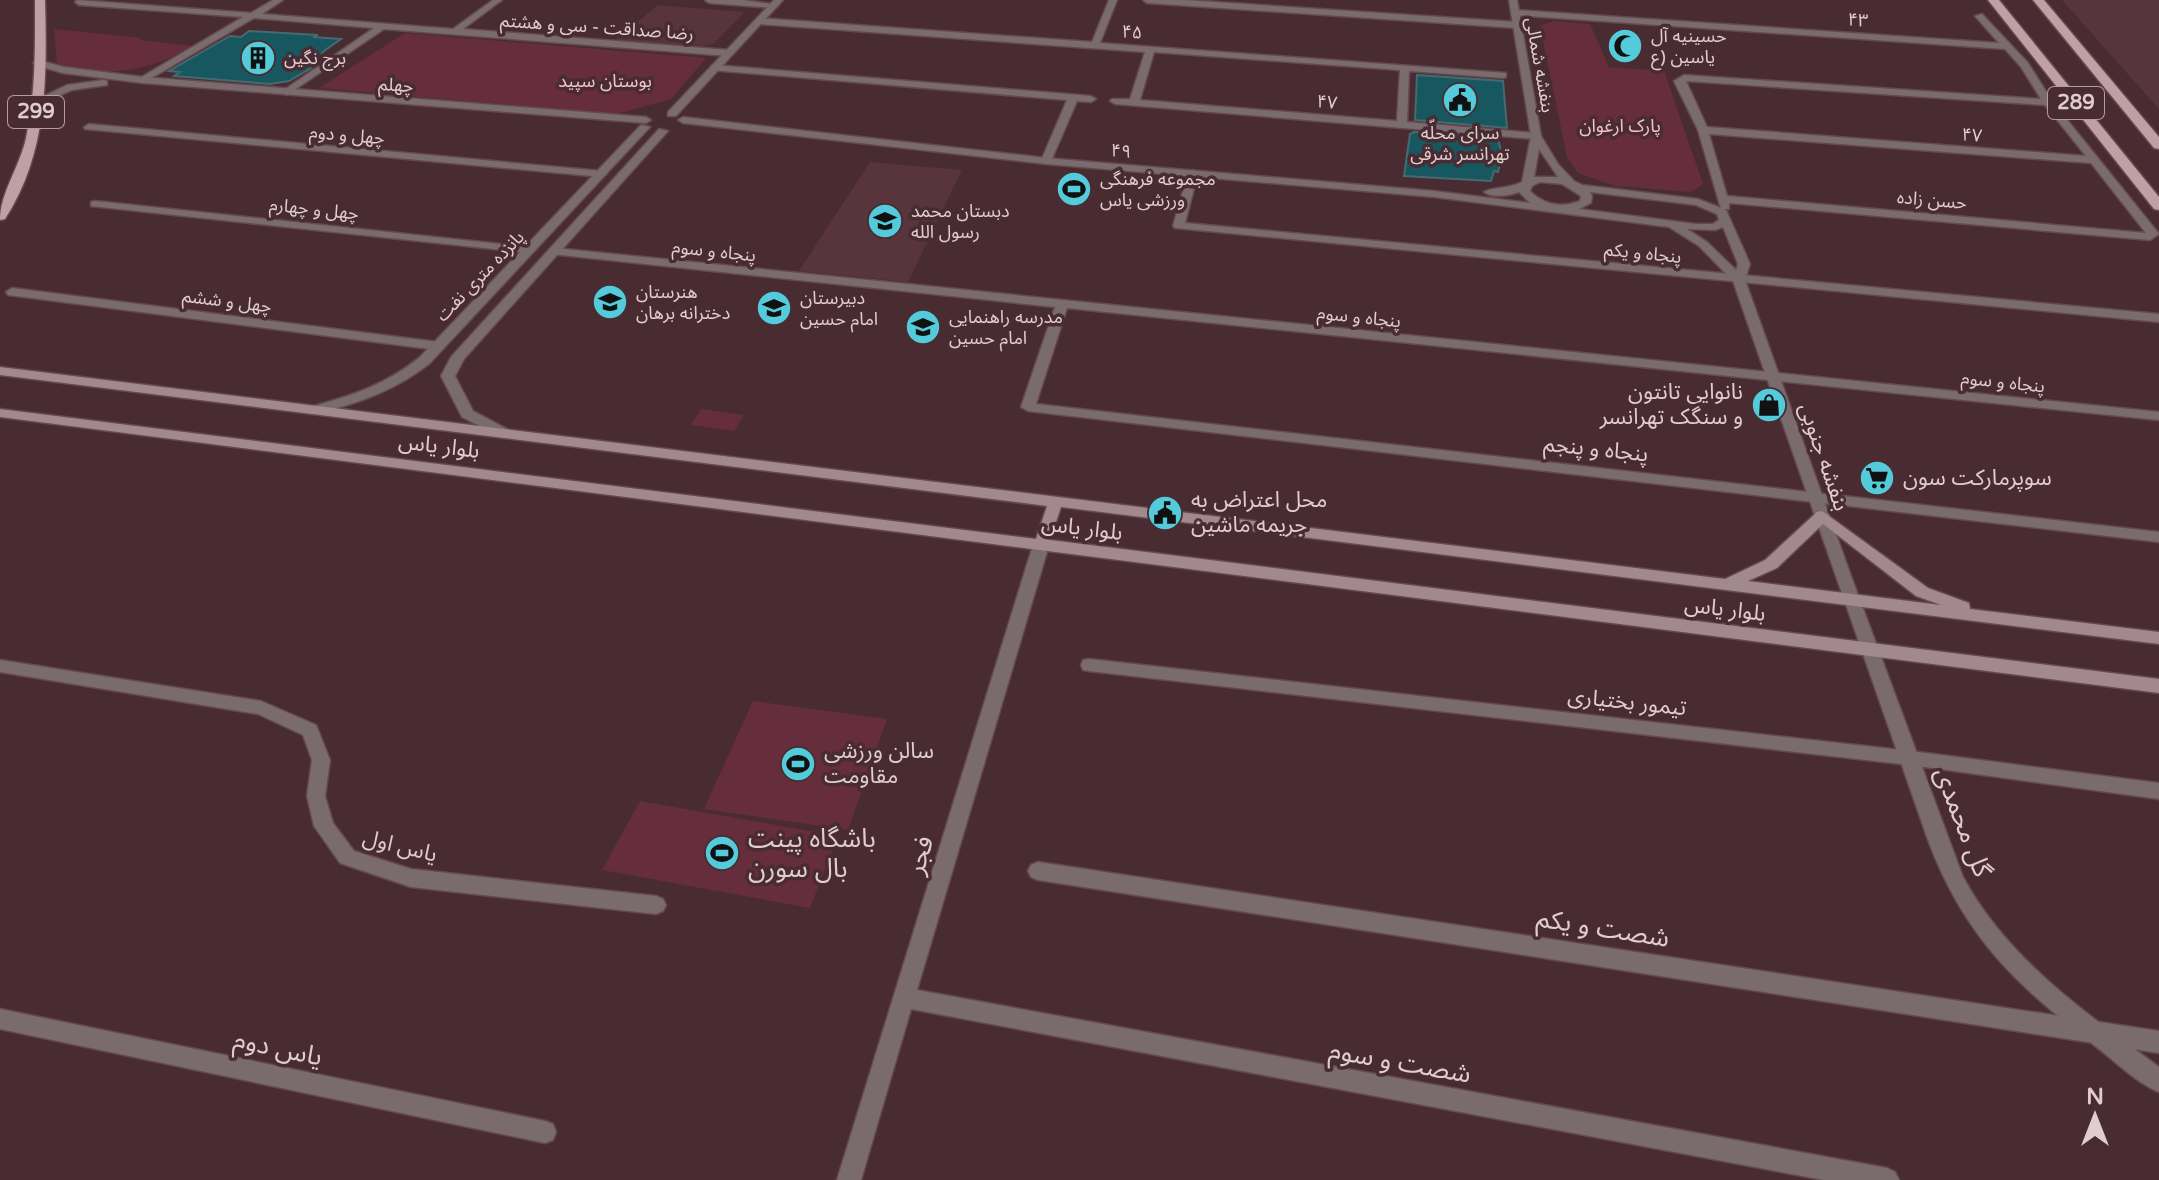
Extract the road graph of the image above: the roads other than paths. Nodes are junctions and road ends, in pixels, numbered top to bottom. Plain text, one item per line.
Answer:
1 (40, 0) edge
2 (279, 0) edge
3 (498, 0) edge
4 (709, 0) edge
5 (1113, 0) edge
6 (1147, 0) edge
7 (1513, 0) edge
8 (1993, 0) edge
9 (2038, 0) edge
10 (1168, 1) edge
11 (79, 2) dead end
12 (777, 2) edge
13 (1515, 13) junction
14 (252, 16) junction
15 (1979, 16) dead end
16 (759, 21) junction
17 (1517, 25) junction
18 (382, 26) junction
19 (454, 32) junction
20 (1095, 45) junction
21 (2006, 46) junction
22 (1150, 49) junction
23 (729, 53) junction
24 (38, 63) junction
25 (1405, 67) junction
26 (714, 68) junction
27 (1503, 75) dead end
28 (143, 80) junction
29 (287, 92) junction
30 (1073, 98) junction
31 (1091, 99) dead end
32 (1115, 101) dead end
33 (37, 102) junction
34 (2048, 102) junction
35 (1134, 103) junction
36 (672, 114) junction
37 (680, 123) junction
38 (645, 124) junction
39 (1402, 125) junction
40 (89, 127) dead end
41 (1703, 130) junction
42 (663, 131) junction
43 (1536, 136) junction
44 (2159, 145) edge
45 (2095, 160) junction
46 (1046, 161) junction
47 (1193, 173) junction
48 (602, 174) junction
49 (623, 176) junction
50 (1569, 182) junction
51 (1527, 184) junction
52 (1582, 188) junction
53 (1434, 194) junction
54 (1725, 199) junction
55 (95, 204) dead end
56 (2159, 206) edge
57 (1558, 208) junction
58 (0, 216) edge
59 (1725, 217) junction
60 (1661, 220) junction
61 (530, 250) junction
62 (555, 252) junction
63 (1739, 280) junction
64 (12, 292) dead end
65 (1062, 305) junction
66 (2159, 318) edge
67 (438, 346) junction
68 (466, 349) junction
69 (0, 371) edge
70 (1773, 377) junction
71 (315, 410) junction
72 (0, 413) edge
73 (2159, 416) edge
74 (504, 433) junction
75 (1815, 496) junction
76 (1056, 501) junction
77 (1822, 516) junction
78 (2159, 537) edge
79 (1041, 545) junction
80 (1727, 584) junction
81 (1851, 600) junction
82 (1987, 616) junction
83 (2159, 638) edge
84 (1868, 649) junction
85 (1089, 665) dead end
86 (0, 666) edge
87 (2159, 686) edge
88 (1910, 758) junction
89 (2159, 791) edge
90 (1038, 871) dead end
91 (656, 905) dead end
92 (904, 998) junction
93 (0, 1019) edge
94 (2092, 1030) junction
95 (2159, 1042) edge
96 (2159, 1081) edge
97 (545, 1132) dead end
98 (849, 1180) edge
99 (1887, 1180) edge

1 - 24 main road, 299
2 - 14 street
3 - 19 street
4 - 12 street
5 - 20 street
6 - 10 street
7 - 13 street, بنفشه شمالی
8 - 56 main road, 289
9 - 44 main road, 289
10 - 17 street
11 - 14 street, رضا صداقت - سی و هشتم
12 - 16 street
13 - 17 street, بنفشه شمالی
13 - 21 street, ۴۳
14 - 18 street, رضا صداقت - سی و هشتم
14 - 28 street
15 - 21 street
16 - 20 street, ۴۵
16 - 23 street
17 - 43 street, بنفشه شمالی
18 - 19 street, رضا صداقت - سی و هشتم
18 - 29 street
19 - 23 street, رضا صداقت - سی و هشتم
20 - 22 street, ۴۵
21 - 34 street
22 - 25 street, ۴۵
22 - 35 street
23 - 26 street
24 - 28 street
24 - 33 main road, 299
25 - 27 street, ۴۵
25 - 39 street
26 - 30 street
26 - 36 street
28 - 29 street, چهلم
28 - 33 street
29 - 38 street, چهلم
30 - 31 street
30 - 46 street
32 - 35 street, ۴۷
33 - 58 main road, 299
34 - 41 street, بنفشه جنوبی
34 - 45 street
35 - 39 street, ۴۷
36 - 37 street
36 - 38 street
37 - 42 street
37 - 46 street, ۴۹
38 - 42 street
38 - 48 street, پانزده متری نفت
39 - 43 street, ۴۷
40 - 48 street, چهل و دوم
41 - 45 street, ۴۷
41 - 54 street, بنفشه جنوبی
42 - 49 street, پانزده متری نفت
43 - 50 street, بنفشه شمالی
43 - 51 street, بنفشه شمالی
45 - 54 street, حسن زاده
46 - 47 street, ۴۹
47 - 53 street, ۴۹
47 - 63 street, پنجاه و یکم
48 - 49 street, چهل و دوم
48 - 61 street, پانزده متری نفت
49 - 62 street, پانزده متری نفت
50 - 51 street
50 - 52 street
51 - 53 street
51 - 57 street
52 - 57 street
52 - 59 street
53 - 57 street
54 - 59 street, بنفشه جنوبی
55 - 61 street, چهل و چهارم
57 - 60 street
59 - 60 street
59 - 63 street, بنفشه جنوبی
60 - 63 street, بنفشه جنوبی
61 - 62 street, چهل و چهارم
61 - 67 street, پانزده متری نفت
62 - 65 street, پنجاه و سوم
62 - 68 street, پانزده متری نفت
63 - 66 street, پنجاه و یکم
63 - 70 street, بنفشه جنوبی
64 - 67 street, چهل و ششم
65 - 70 street, پنجاه و سوم
65 - 75 street, پنجاه و پنجم
67 - 68 street, چهل و ششم
67 - 71 street, پانزده متری نفت
68 - 74 street, پانزده متری نفت
69 - 71 main road, بلوار یاس
70 - 73 street, پنجاه و سوم
70 - 75 street, بنفشه جنوبی
71 - 74 main road, بلوار یاس
72 - 79 main road, بلوار یاس
74 - 76 main road, بلوار یاس
75 - 77 street, بنفشه جنوبی
75 - 78 street, پنجاه و پنجم
76 - 79 main road
76 - 80 main road, بلوار یاس
77 - 80 main road
77 - 81 street, بنفشه جنوبی
77 - 82 main road
79 - 84 main road, بلوار یاس
79 - 92 street, فجر
80 - 81 main road, بلوار یاس
81 - 82 main road, بلوار یاس
81 - 84 street, بنفشه جنوبی
82 - 83 main road, بلوار یاس
84 - 87 main road, بلوار یاس
84 - 88 street, گل محمدی
85 - 88 street, تیمور بختیاری
86 - 91 street, یاس اول
88 - 89 street, تیمور بختیاری
88 - 94 street, گل محمدی
90 - 94 street, شصت و یکم
92 - 98 street, فجر
92 - 99 street, شصت و سوم
93 - 97 street, یاس دوم
94 - 95 street, شصت و یکم
94 - 96 street, گل محمدی

